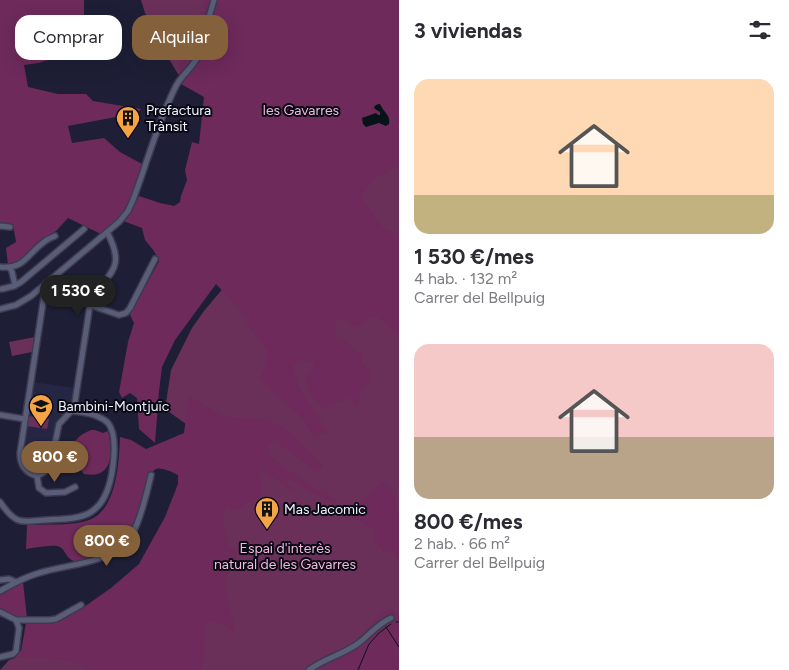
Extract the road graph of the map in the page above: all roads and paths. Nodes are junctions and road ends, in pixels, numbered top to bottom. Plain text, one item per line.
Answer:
1 (214, 0) edge
2 (0, 226) edge
3 (10, 227) dead end
4 (84, 229) dead end
5 (107, 232) junction
6 (55, 236) dead end
7 (155, 259) dead end
8 (0, 267) edge
9 (10, 268) junction
10 (46, 283) junction
11 (15, 285) junction
12 (2, 289) dead end
13 (90, 305) junction
14 (0, 310) edge
15 (72, 411) junction
16 (0, 415) edge
17 (24, 419) junction
18 (151, 475) dead end
19 (37, 476) junction
20 (74, 487) dead end
21 (0, 502) edge
22 (0, 580) edge
23 (16, 582) junction
24 (0, 591) edge
25 (81, 605) dead end
26 (0, 612) edge
27 (391, 618) dead end
28 (16, 620) junction
29 (0, 657) edge
30 (309, 670) edge

1 - 5 street
2 - 3 street
4 - 11 street
5 - 10 street
5 - 13 street
6 - 9 street
7 - 13 street
8 - 9 street
9 - 11 street
10 - 14 street
10 - 17 street
11 - 12 street
13 - 15 street
15 - 19 street
15 - 21 street
16 - 17 street
17 - 19 street
18 - 23 street
19 - 20 street
22 - 23 street
23 - 24 street
25 - 28 street
26 - 28 street
27 - 30 street
28 - 29 street

